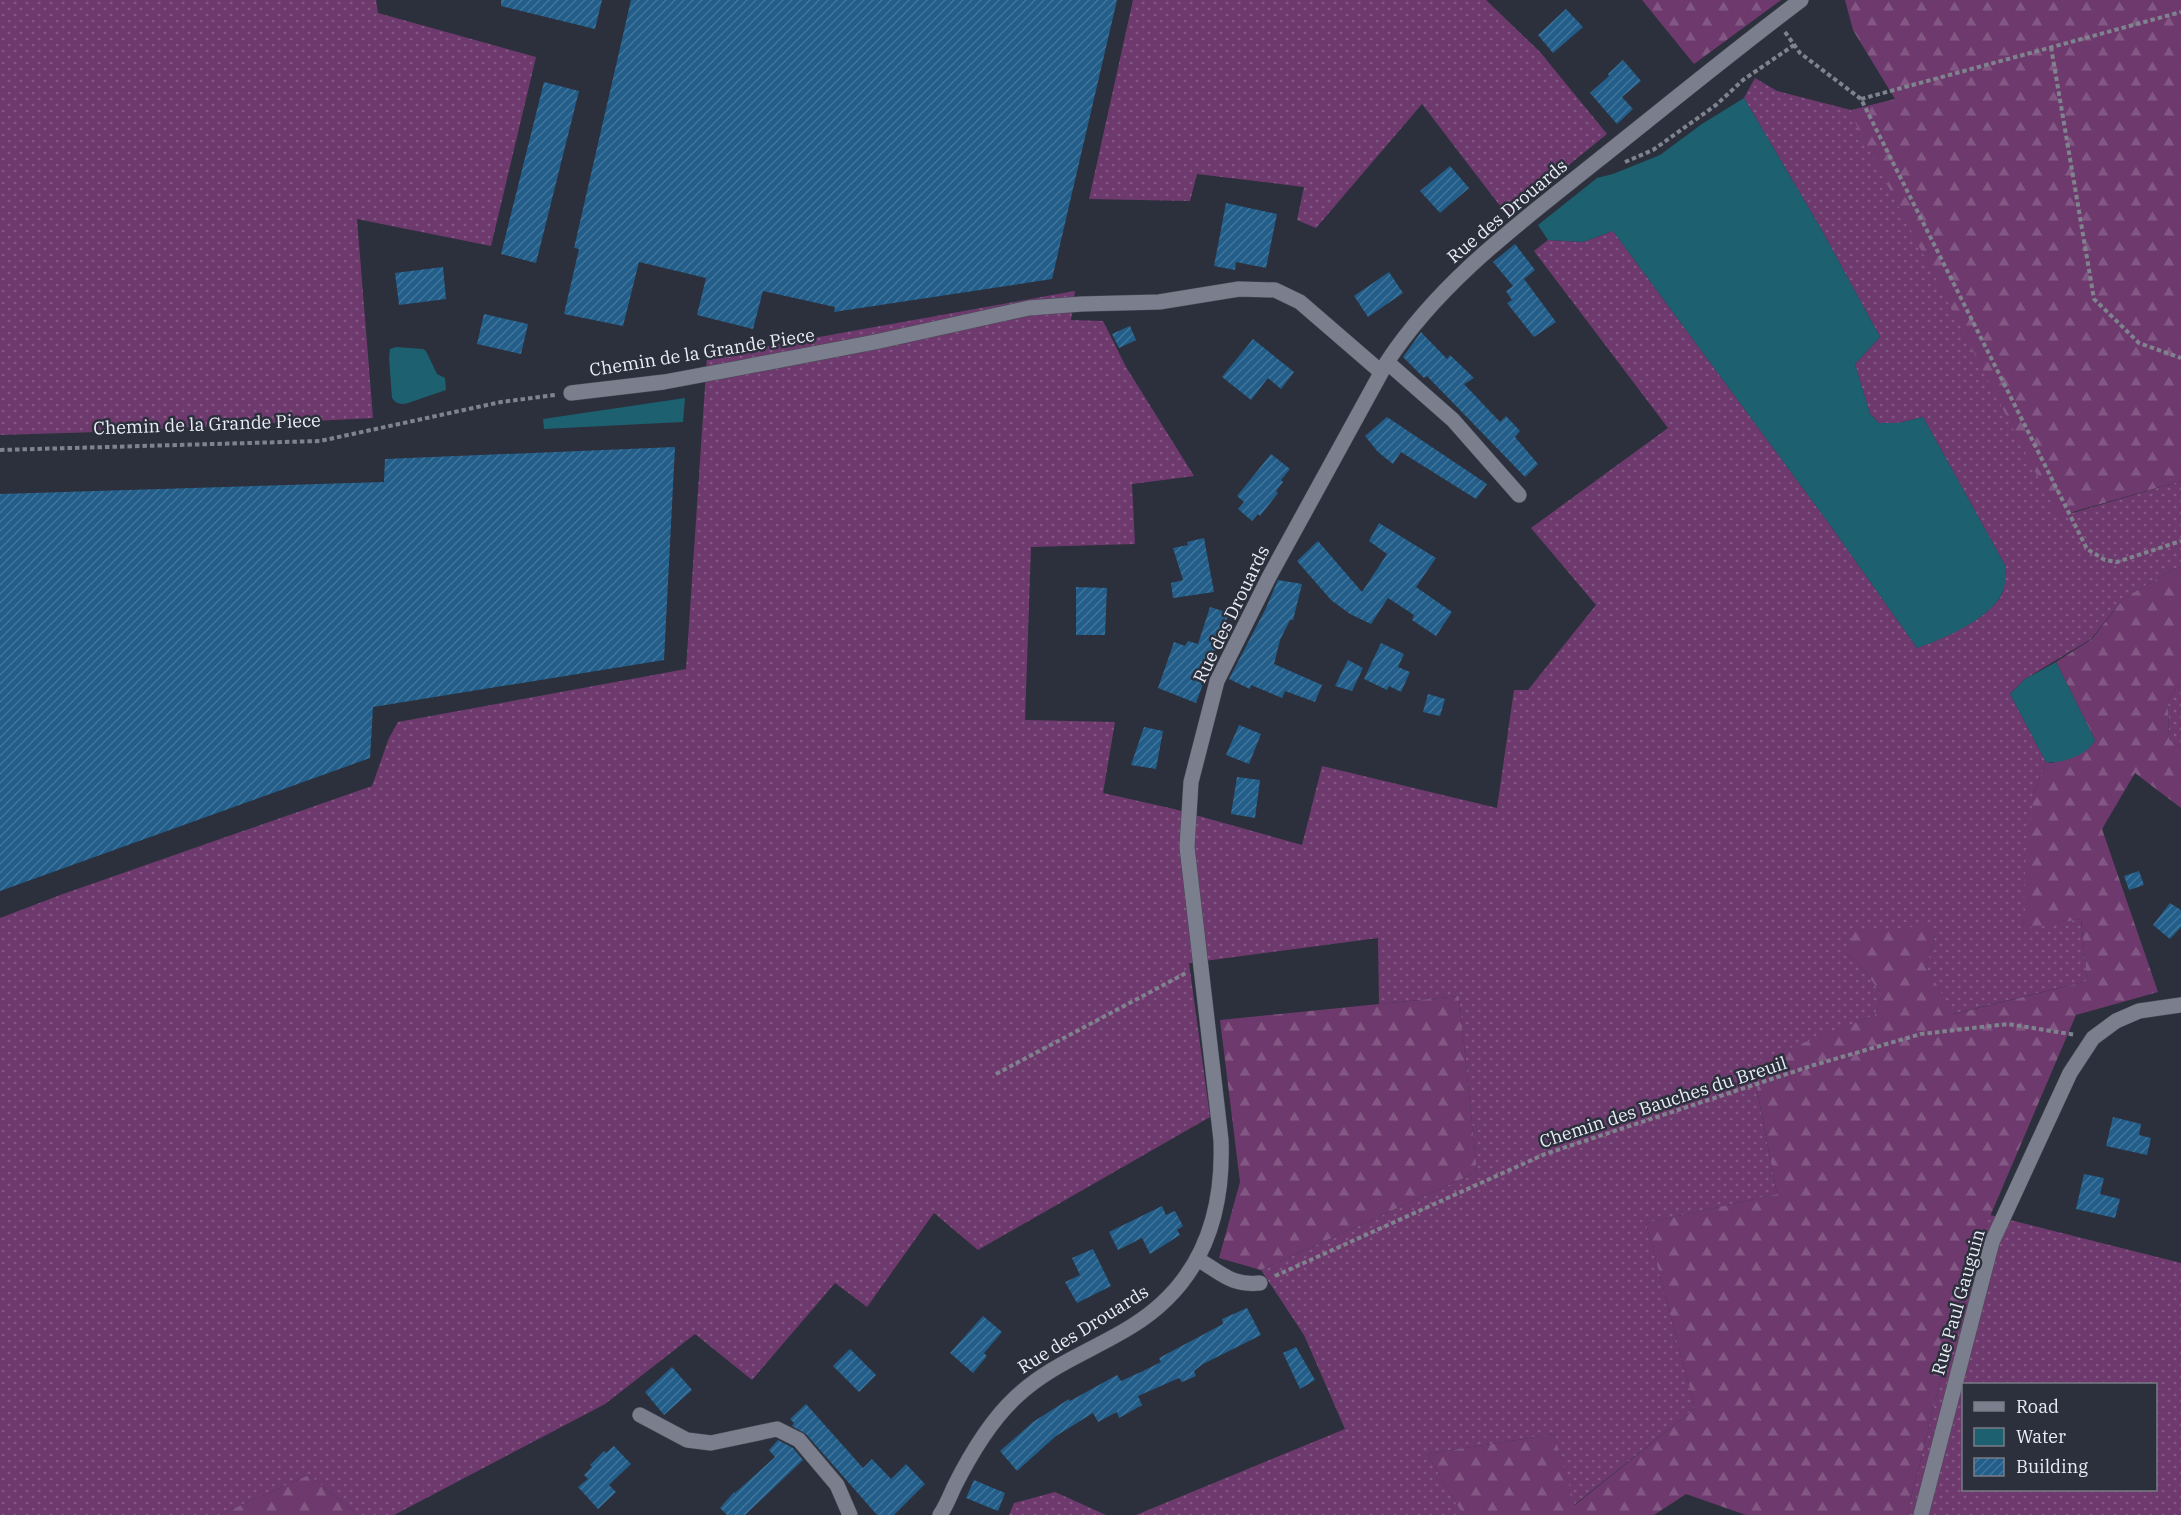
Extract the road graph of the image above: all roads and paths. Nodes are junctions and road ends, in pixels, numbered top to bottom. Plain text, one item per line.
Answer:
1 (1801, 0) edge
2 (2181, 12) edge
3 (1775, 19) junction
4 (1794, 45) junction
5 (2051, 47) junction
6 (1861, 99) junction
7 (1617, 165) dead end
8 (2181, 358) edge
9 (1384, 367) junction
10 (571, 393) joint
11 (0, 450) edge
12 (1519, 495) dead end
13 (2181, 541) edge
14 (1200, 967) junction
15 (2181, 1005) edge
16 (2094, 1038) junction
17 (996, 1074) dead end
18 (1197, 1259) junction
19 (1260, 1283) joint
20 (640, 1415) dead end
21 (850, 1515) edge
22 (940, 1515) edge
23 (1921, 1515) edge

1 - 3 street, Rue des Drouards
2 - 5 path
3 - 4 path
3 - 9 street, Rue des Drouards
4 - 6 path
4 - 7 path
5 - 6 path
5 - 8 path
6 - 13 path
9 - 10 street, Chemin de la Grande Piece
9 - 12 street, Chemin de la Grande Piece
9 - 14 street, Rue des Drouards
10 - 11 path, Chemin de la Grande Piece
14 - 17 path
14 - 18 street, Rue des Drouards
15 - 16 street, Rue Paul Gauguin
16 - 19 path, Chemin des Bauches du Breuil
16 - 23 street, Rue Paul Gauguin
18 - 19 street
18 - 22 street, Rue des Drouards
20 - 21 street

